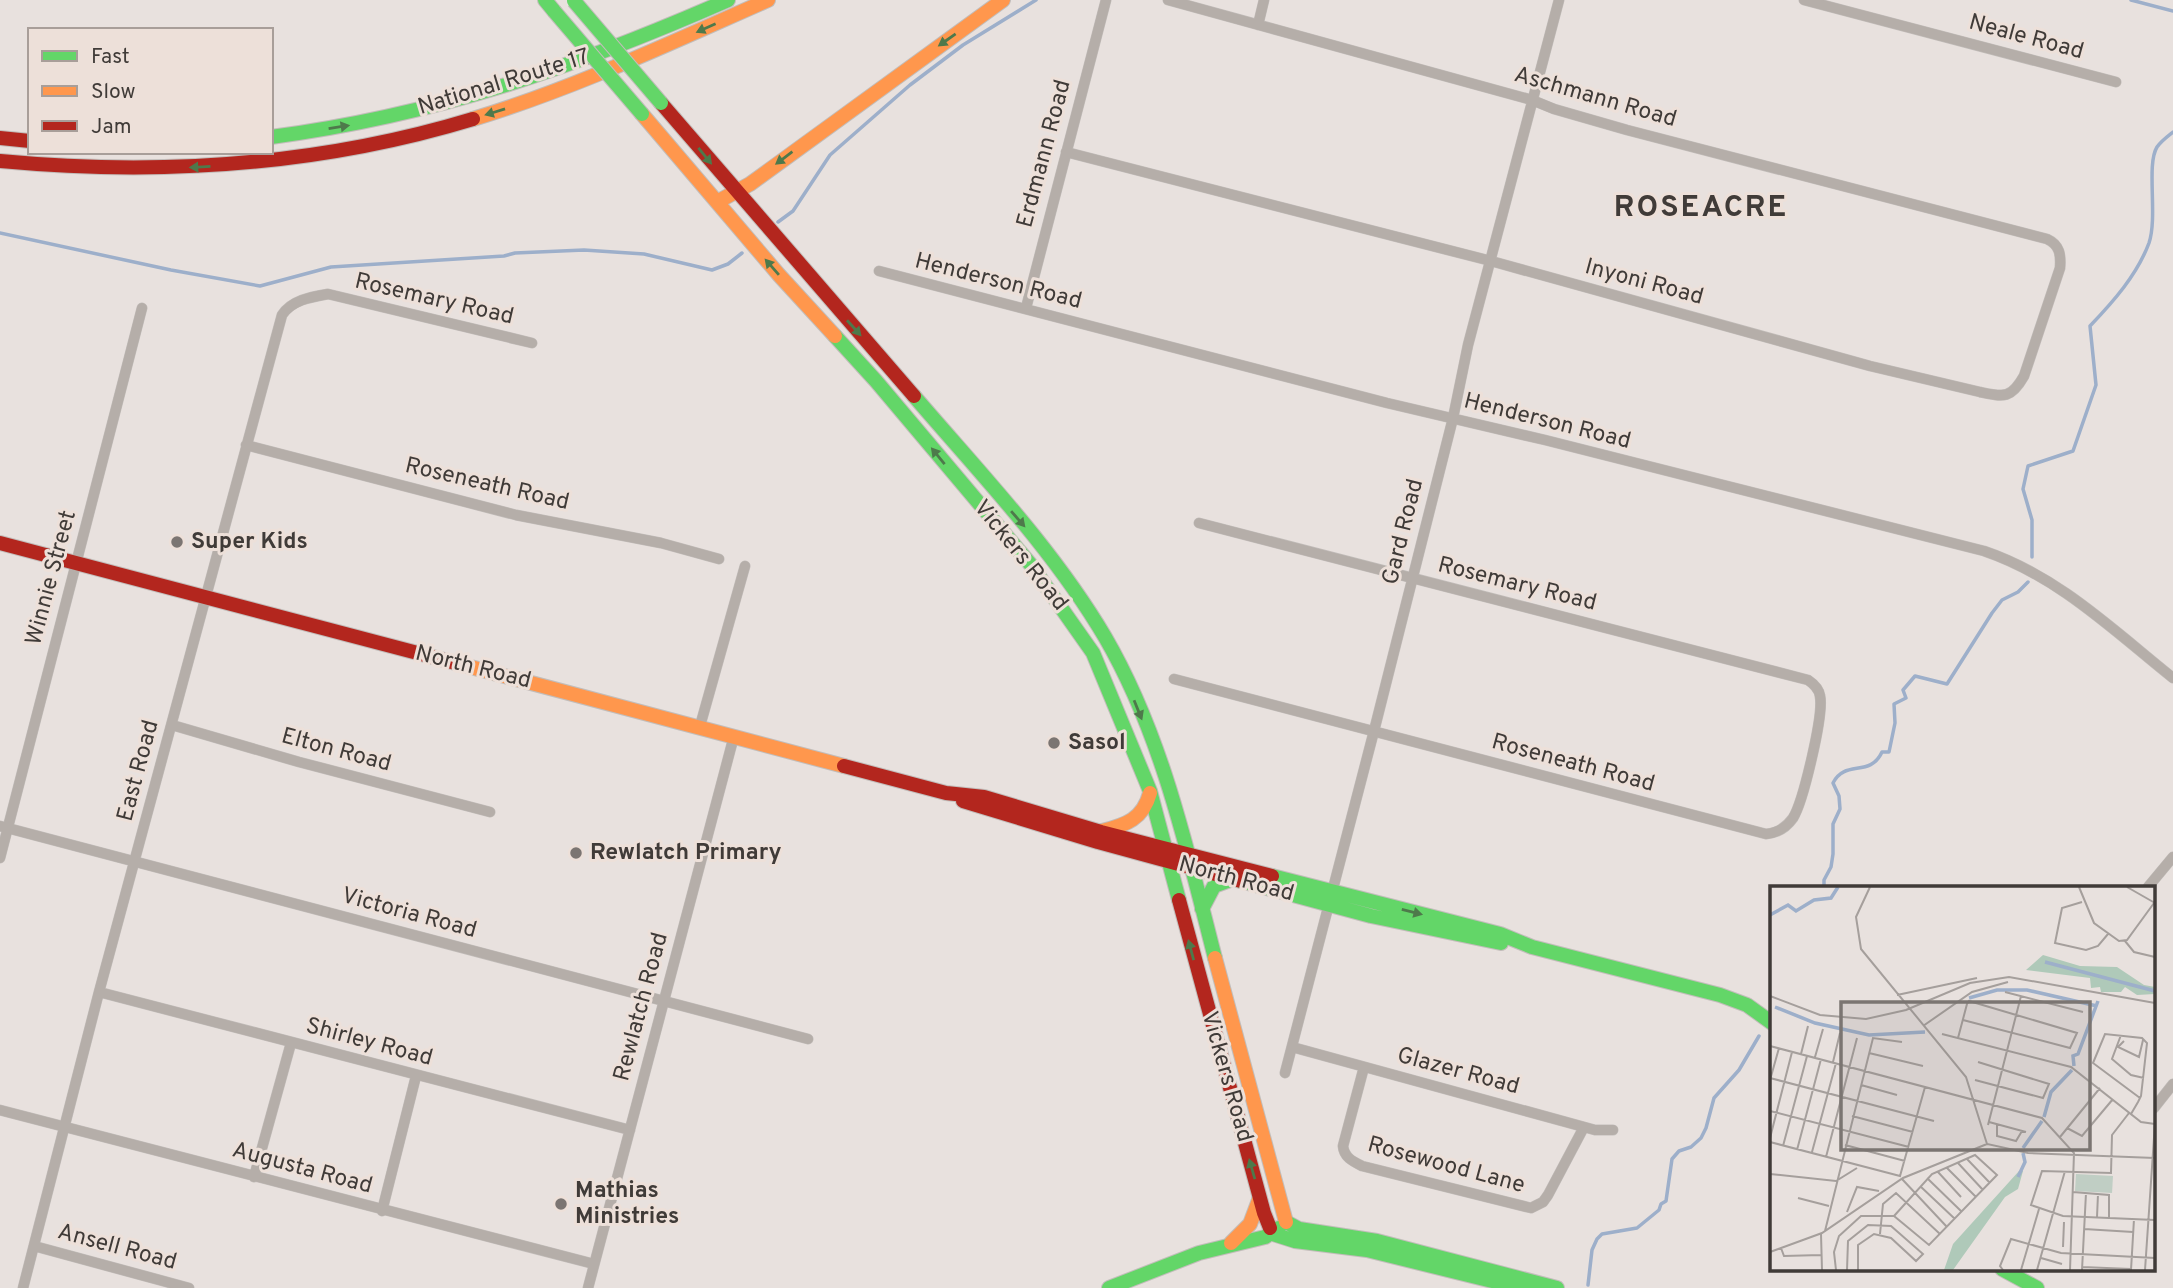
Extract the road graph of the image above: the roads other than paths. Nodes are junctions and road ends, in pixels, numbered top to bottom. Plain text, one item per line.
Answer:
1 (728, 0) edge
2 (768, 0) edge
3 (1003, 0) edge
4 (1168, 0) edge
5 (1264, 0) edge
6 (1559, 0) edge
7 (1804, 0) edge
8 (574, 1) edge
9 (1105, 5) edge
10 (549, 6) edge
11 (1258, 25) junction
12 (2116, 82) dead end
13 (1532, 100) junction
14 (273, 137) edge
15 (0, 138) edge
16 (28, 141) edge
17 (1066, 152) junction
18 (0, 161) edge
19 (734, 192) junction
20 (716, 202) junction
21 (2012, 229) joint
22 (1491, 261) junction
23 (879, 271) dead end
24 (328, 295) joint
25 (142, 309) dead end
26 (1026, 309) junction
27 (532, 343) dead end
28 (1453, 418) junction
29 (246, 445) junction
30 (1199, 523) dead end
31 (0, 543) edge
32 (719, 559) dead end
33 (75, 564) junction
34 (745, 566) dead end
35 (1413, 578) junction
36 (206, 598) junction
37 (1785, 673) joint
38 (2173, 678) edge
39 (1174, 679) dead end
40 (172, 725) junction
41 (700, 726) junction
42 (1374, 731) junction
43 (734, 736) junction
44 (1150, 791) junction
45 (946, 793) junction
46 (490, 812) dead end
47 (4, 827) edge
48 (1101, 832) junction
49 (1168, 855) junction
50 (2173, 856) edge
51 (0, 858) edge
52 (1190, 861) junction
53 (134, 862) junction
54 (1234, 879) junction
55 (2149, 886) edge
56 (1332, 897) junction
57 (1202, 909) junction
58 (99, 992) junction
59 (663, 1003) junction
60 (1770, 1022) edge
61 (808, 1039) dead end
62 (291, 1042) junction
63 (1292, 1047) junction
64 (1364, 1067) junction
65 (1285, 1073) dead end
66 (416, 1076) junction
67 (2173, 1084) edge
68 (2156, 1105) edge
69 (0, 1110) edge
70 (65, 1127) junction
71 (1584, 1127) junction
72 (630, 1130) junction
73 (1613, 1130) dead end
74 (254, 1177) junction
75 (1259, 1196) junction
76 (382, 1211) junction
77 (1286, 1222) junction
78 (1273, 1234) junction
79 (1230, 1244) junction
80 (34, 1246) junction
81 (594, 1264) junction
82 (2002, 1270) edge
83 (2003, 1270) edge
84 (23, 1288) edge
85 (189, 1288) edge
86 (588, 1288) edge
87 (1109, 1288) edge
88 (1521, 1288) edge
89 (1557, 1288) edge
90 (2017, 1288) edge
91 (2037, 1288) edge

14 -> 1 main road, National Route 17
2 -> 18 main road
3 -> 19 main road
4 - 11 street, Aschmann Road
5 - 11 street
6 - 13 street, Gard Road
7 - 12 street, Neale Road
8 -> 19 main road, Vickers Road, bridge
9 - 17 street, Erdmann Road
10 - 20 main road, Vickers Road, bridge
11 - 13 street, Aschmann Road
13 - 21 street, Aschmann Road
13 - 22 street, Gard Road
15 - 16 main road
17 - 22 street, Inyoni Road
17 - 26 street, Erdmann Road
19 - 20 main road
19 -> 52 main road, Vickers Road
44 -> 20 main road, Vickers Road
21 - 22 street, Inyoni Road
22 - 28 street, Gard Road
23 - 26 street, Henderson Road
24 - 27 street, Rosemary Road
24 - 29 street, East Road
25 - 33 street, Winnie Street
26 - 28 street, Henderson Road
28 - 35 street, Gard Road
28 - 38 street, Henderson Road
29 - 32 street, Roseneath Road
29 - 36 street, East Road
30 - 35 street, Rosemary Road
31 - 33 main road, North Road
33 - 36 main road, North Road
33 - 47 street, Winnie Street
34 - 41 street
35 - 37 street, Rosemary Road
35 - 42 street, Gard Road
36 - 40 street, East Road
36 - 41 main road, North Road
37 - 42 street, Roseneath Road
39 - 42 street, Roseneath Road
40 - 46 street, Elton Road
40 - 53 street, East Road
41 - 43 main road, North Road
42 - 56 street, Gard Road
43 - 45 main road, North Road
43 - 59 street, Rewlatch Road
44 - 48 main road
44 - 49 main road, Vickers Road
45 - 48 main road, North Road
45 - 49 main road, North Road
47 - 51 street, Winnie Street
47 - 53 street, Victoria Road
48 - 49 main road, North Road
49 - 52 main road, North Road
75 -> 49 main road, Vickers Road
50 - 55 street
52 - 54 main road, North Road
52 - 56 main road, North Road
52 - 57 main road, Vickers Road
53 - 58 street, East Road
53 - 59 street, Victoria Road
54 - 56 main road, North Road
54 - 57 main road
56 - 60 main road, North Road
56 - 63 street, Gard Road
57 - 77 main road, Vickers Road
58 - 62 street, Shirley Road
58 - 70 street, East Road
59 - 61 street, Victoria Road
59 - 72 street, Rewlatch Road
62 - 66 street, Shirley Road
62 - 74 street
63 - 64 street, Glazer Road
63 - 65 street, Gard Road
64 - 71 street, Glazer Road
64 - 71 street, Rosewood Lane
66 - 72 street, Shirley Road
66 - 76 street
67 - 68 street
69 - 70 street, Augusta Road
70 - 74 street, Augusta Road
70 - 80 street, East Road
71 - 73 street, Glazer Road
72 - 81 street, Rewlatch Road
74 - 76 street, Augusta Road
75 - 78 main road, Vickers Road
75 - 79 main road
76 - 81 street, Augusta Road
77 - 78 main road
77 - 89 main road
78 - 79 main road
78 - 88 main road
79 - 87 main road
80 - 84 street, East Road
80 - 85 street, Ansell Road
81 - 86 street, Rewlatch Road
82 - 90 main road
83 - 91 main road

